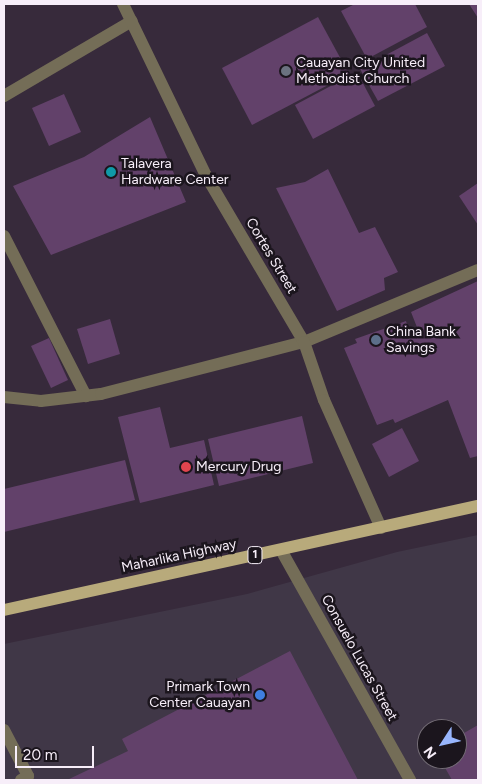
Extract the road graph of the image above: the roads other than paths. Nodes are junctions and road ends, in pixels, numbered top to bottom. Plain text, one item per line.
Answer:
1 (123, 4) edge
2 (132, 20) junction
3 (4, 96) edge
4 (4, 236) edge
5 (478, 270) edge
6 (304, 342) junction
7 (86, 396) junction
8 (4, 397) edge
9 (478, 506) edge
10 (381, 528) junction
11 (282, 550) junction
12 (4, 610) edge
13 (4, 730) edge
14 (21, 780) edge
15 (410, 780) edge

1 - 2 street, Cortes Street
2 - 3 street
2 - 6 street, Cortes Street
4 - 7 street
5 - 6 street
6 - 7 street
6 - 10 street, Cortes Street
7 - 8 street
9 - 10 main road, Maharlika Highway / 1
10 - 11 main road, Maharlika Highway / 1
11 - 12 main road, Maharlika Highway / 1
11 - 15 street, Consuelo Lucas Street
13 - 14 street

